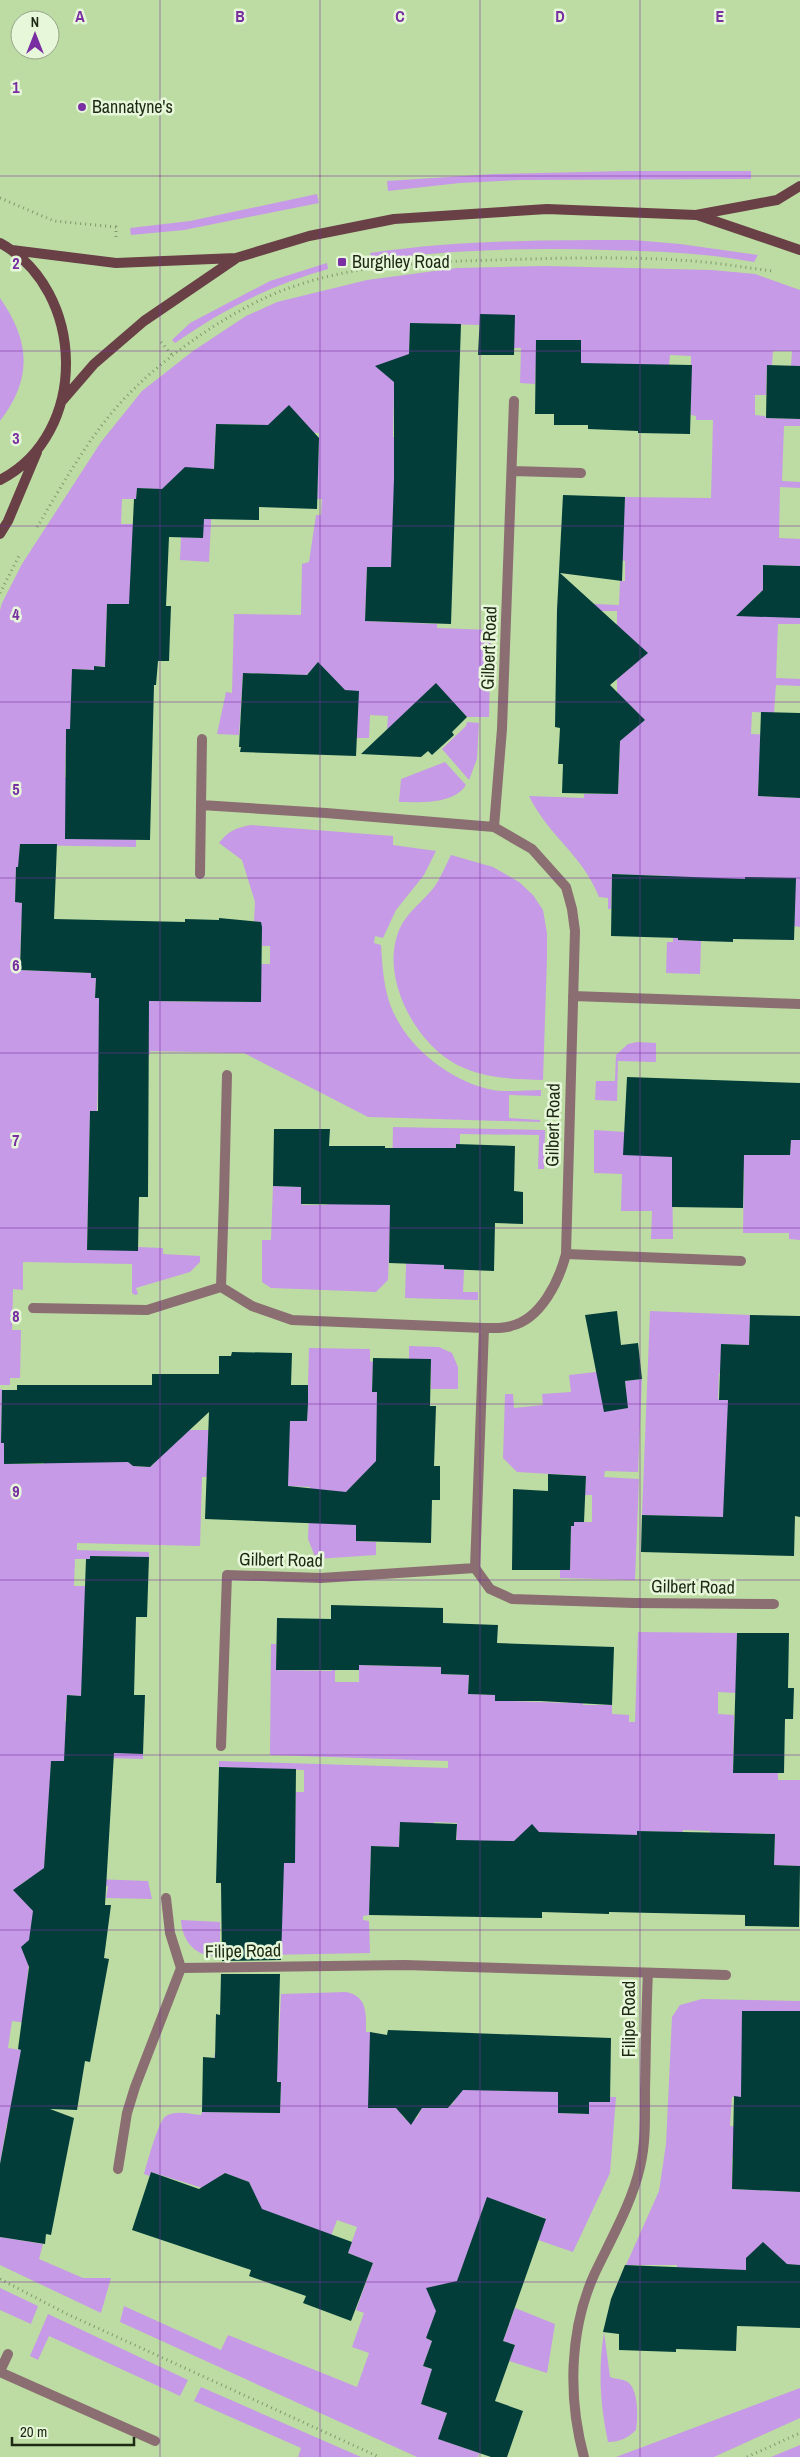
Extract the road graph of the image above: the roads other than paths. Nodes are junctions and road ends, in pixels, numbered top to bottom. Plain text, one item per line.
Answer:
1 (800, 186) edge
2 (696, 214) junction
3 (0, 243) edge
4 (12, 250) junction
5 (800, 250) edge
6 (236, 258) junction
7 (62, 401) junction
8 (514, 401) dead end
9 (37, 451) junction
10 (512, 471) junction
11 (581, 474) dead end
12 (0, 480) edge
13 (0, 534) edge
14 (202, 739) dead end
15 (201, 805) junction
16 (494, 827) junction
17 (200, 874) dead end
18 (573, 996) junction
19 (800, 1004) edge
20 (227, 1075) dead end
21 (566, 1254) junction
22 (741, 1261) dead end
23 (221, 1287) junction
24 (33, 1308) dead end
25 (484, 1328) junction
26 (475, 1568) junction
27 (774, 1604) dead end
28 (221, 1746) dead end
29 (166, 1898) dead end
30 (181, 1968) junction
31 (648, 1973) junction
32 (726, 1975) dead end
33 (118, 2169) dead end
34 (8, 2354) dead end
35 (0, 2372) edge
36 (155, 2441) dead end
37 (584, 2457) edge

1 - 2 main road
2 - 5 main road
2 - 6 main road
3 - 4 main road
4 - 6 main road
4 - 7 main road
6 - 7 main road
7 - 9 main road
8 - 10 street, Gilbert Road
9 - 12 main road
9 - 13 main road
10 - 11 street
10 - 16 street, Gilbert Road
14 - 15 street
15 - 16 street, Gilbert Road
15 - 17 street
16 - 18 street, Gilbert Road
18 - 19 street
18 - 21 street, Gilbert Road
20 - 23 street
21 - 22 street
21 - 25 street, Gilbert Road
23 - 24 street
23 - 25 street, Gilbert Road
25 - 26 street
26 - 27 street, Gilbert Road
26 - 28 street, Gilbert Road
29 - 30 street, Filipe Road
30 - 31 street, Filipe Road
30 - 33 street, Filipe Road
31 - 32 street
31 - 37 street, Filipe Road
34 - 35 street
35 - 36 street

